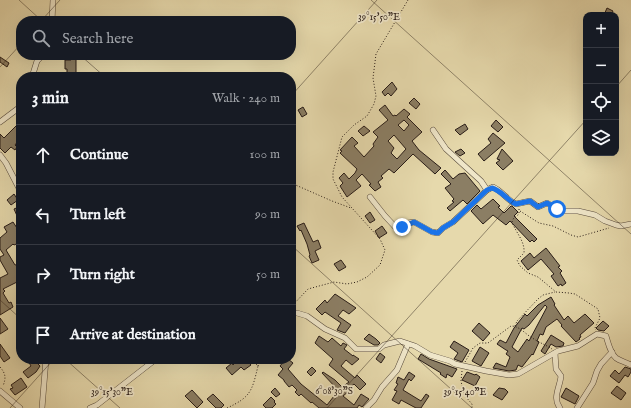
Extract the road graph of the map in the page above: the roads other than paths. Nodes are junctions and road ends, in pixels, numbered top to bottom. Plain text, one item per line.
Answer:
1 (53, 0) edge
2 (52, 16) edge
3 (38, 60) edge
4 (34, 72) edge
5 (16, 110) edge
6 (0, 122) edge
7 (433, 130) dead end
8 (0, 155) edge
9 (16, 182) edge
10 (487, 190) junction
11 (370, 197) dead end
12 (631, 224) edge
13 (296, 313) edge
14 (408, 344) junction
15 (556, 352) junction
16 (612, 352) junction
17 (46, 364) edge
18 (150, 364) edge
19 (631, 365) edge
20 (1, 391) edge
21 (20, 408) edge
22 (42, 408) edge
23 (90, 408) edge
24 (366, 408) edge
25 (560, 408) edge
26 (578, 408) edge

1 - 2 street
3 - 4 street
5 - 6 street
7 - 10 street
8 - 9 street
10 - 11 street
10 - 12 street
13 - 14 street
14 - 15 street
14 - 24 street
15 - 16 street
15 - 25 street
16 - 19 street
16 - 26 street
17 - 22 street
18 - 23 street
20 - 21 street

